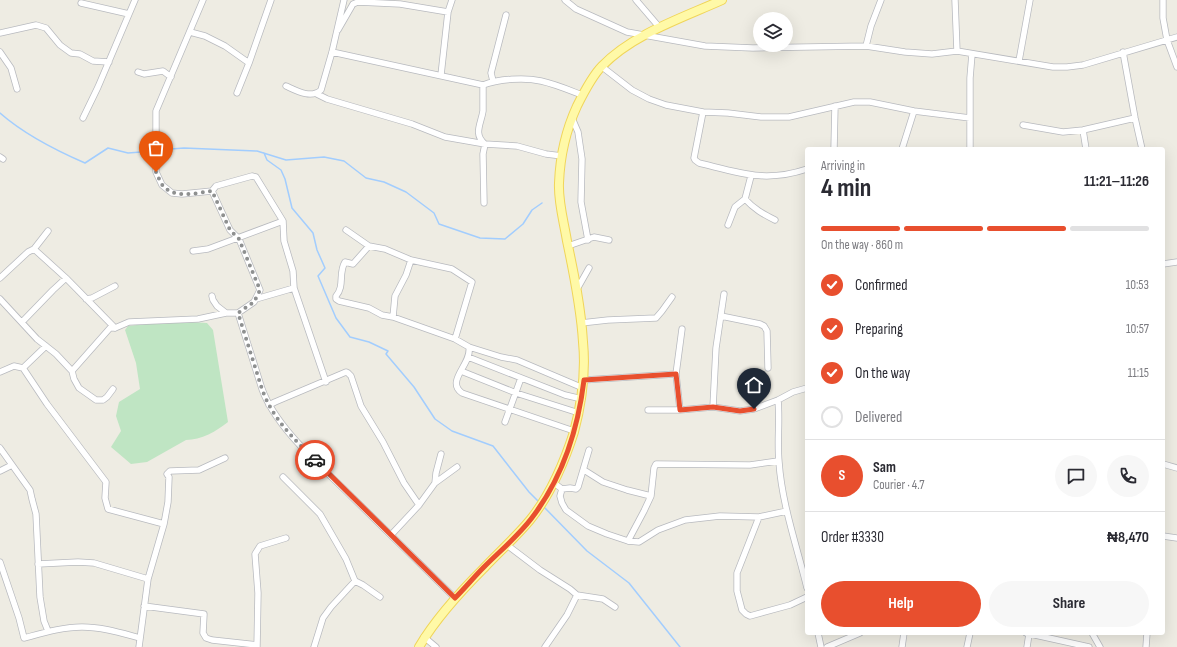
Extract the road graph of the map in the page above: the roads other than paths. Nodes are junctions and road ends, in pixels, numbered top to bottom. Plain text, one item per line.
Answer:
1 (135, 0) edge
2 (203, 0) edge
3 (270, 0) edge
4 (344, 0) edge
5 (452, 0) edge
6 (565, 0) edge
7 (636, 0) edge
8 (722, 0) edge
9 (881, 0) edge
10 (955, 0) edge
11 (1030, 0) edge
12 (1163, 0) edge
13 (400, 2) edge
14 (81, 3) dead end
15 (448, 12) junction
16 (129, 14) junction
17 (506, 15) dead end
18 (660, 28) junction
19 (190, 32) junction
20 (337, 32) junction
21 (0, 33) edge
22 (644, 35) junction
23 (1177, 37) edge
24 (1167, 40) junction
25 (866, 46) junction
26 (957, 51) junction
27 (0, 52) edge
28 (332, 52) junction
29 (1123, 52) junction
30 (972, 54) junction
31 (1019, 61) junction
32 (109, 62) junction
33 (249, 63) junction
34 (601, 66) junction
35 (1177, 67) edge
36 (138, 72) dead end
37 (441, 75) junction
38 (171, 77) junction
39 (494, 81) junction
40 (483, 85) junction
41 (286, 86) dead end
42 (17, 89) dead end
43 (237, 93) dead end
44 (317, 94) junction
45 (582, 95) junction
46 (835, 106) junction
47 (914, 111) junction
48 (703, 112) junction
49 (83, 118) dead end
50 (572, 118) junction
51 (970, 118) junction
52 (1135, 118) junction
53 (1023, 125) dead end
54 (1083, 130) junction
55 (485, 144) junction
56 (834, 147) edge
57 (903, 147) edge
58 (970, 147) edge
59 (1086, 147) edge
60 (1142, 147) edge
61 (562, 156) junction
62 (805, 170) edge
63 (751, 176) junction
64 (212, 191) junction
65 (745, 199) junction
66 (484, 202) dead end
67 (775, 220) dead end
68 (283, 221) junction
69 (728, 225) dead end
70 (346, 230) dead end
71 (48, 231) dead end
72 (238, 237) junction
73 (588, 240) junction
74 (609, 240) dead end
75 (369, 246) junction
76 (568, 246) junction
77 (34, 249) junction
78 (193, 250) dead end
79 (411, 260) junction
80 (1177, 262) edge
81 (1165, 264) edge
82 (590, 268) dead end
83 (0, 278) edge
84 (66, 278) junction
85 (115, 286) dead end
86 (294, 288) junction
87 (576, 291) junction
88 (724, 294) dead end
89 (212, 296) dead end
90 (672, 297) dead end
91 (0, 299) edge
92 (86, 299) junction
93 (256, 299) junction
94 (226, 312) junction
95 (238, 313) junction
96 (721, 316) junction
97 (392, 317) junction
98 (22, 322) junction
99 (581, 323) junction
100 (115, 328) junction
101 (682, 329) dead end
102 (454, 339) junction
103 (46, 346) junction
104 (469, 347) junction
105 (468, 357) junction
106 (23, 368) junction
107 (768, 368) dead end
108 (72, 371) junction
109 (461, 371) junction
110 (0, 372) edge
111 (676, 374) junction
112 (521, 378) junction
113 (326, 382) junction
114 (584, 384) junction
115 (113, 389) dead end
116 (805, 389) edge
117 (516, 393) junction
118 (582, 399) junction
119 (778, 400) junction
120 (269, 406) junction
121 (713, 407) junction
122 (510, 409) junction
123 (648, 410) dead end
124 (680, 410) junction
125 (579, 414) junction
126 (505, 422) dead end
127 (574, 431) junction
128 (0, 448) edge
129 (589, 450) dead end
130 (441, 454) dead end
131 (225, 458) dead end
132 (778, 460) junction
133 (12, 465) junction
134 (1165, 465) edge
135 (457, 466) dead end
136 (1177, 468) edge
137 (584, 470) junction
138 (0, 471) edge
139 (283, 477) dead end
140 (435, 483) junction
141 (554, 483) junction
142 (562, 489) junction
143 (651, 496) junction
144 (419, 505) junction
145 (787, 511) junction
146 (759, 517) junction
147 (164, 524) junction
148 (391, 535) junction
149 (1165, 536) edge
150 (286, 538) dead end
151 (1177, 538) edge
152 (628, 541) junction
153 (507, 545) junction
154 (0, 562) edge
155 (38, 564) junction
156 (148, 579) junction
157 (805, 580) edge
158 (355, 581) junction
159 (577, 595) junction
160 (380, 597) dead end
161 (455, 598) junction
162 (805, 598) edge
163 (144, 606) junction
164 (615, 607) dead end
165 (48, 632) junction
166 (818, 635) edge
167 (855, 635) edge
168 (904, 635) edge
169 (970, 635) edge
170 (1029, 635) edge
171 (1034, 635) edge
172 (1093, 635) edge
173 (1147, 635) edge
174 (424, 637) junction
175 (140, 638) junction
176 (257, 646) edge
177 (139, 647) edge
178 (314, 647) edge
179 (419, 647) edge
180 (436, 647) edge
181 (545, 647) edge
182 (821, 647) edge
183 (827, 647) edge
184 (902, 647) edge
185 (967, 647) edge
186 (1028, 647) edge
187 (1089, 647) edge
188 (1100, 647) edge
189 (1146, 647) edge

1 - 16 street
2 - 19 street
3 - 33 street
4 - 20 street
5 - 15 street
6 - 22 street
7 - 18 street
8 - 18 main road
9 - 25 street
10 - 26 street
11 - 31 street
12 - 24 street
13 - 15 street
13 - 20 street
14 - 16 street
15 - 37 street
16 - 32 street
17 - 39 street
18 - 22 main road
19 - 33 street
19 - 38 street
20 - 28 street
21 - 32 street
22 - 25 street
22 - 34 main road
23 - 24 street
24 - 29 street
24 - 35 street
25 - 26 street
26 - 30 street
27 - 42 street
28 - 37 street
28 - 44 street
29 - 31 street
29 - 52 street
30 - 31 street
30 - 51 street
32 - 49 street
33 - 43 street
34 - 45 main road
34 - 48 street
36 - 38 street
37 - 40 street
38 - 64 street
39 - 40 street
39 - 45 street
40 - 55 street
41 - 44 street
44 - 55 street
45 - 50 main road
46 - 47 street
46 - 48 street
46 - 56 street
47 - 51 street
47 - 57 street
48 - 63 street
50 - 61 main road
50 - 73 street
51 - 58 street
52 - 54 street
52 - 60 street
53 - 54 street
54 - 59 street
55 - 61 street
55 - 66 street
61 - 76 main road
62 - 63 street
63 - 65 street
64 - 68 street
64 - 72 street
65 - 67 street
65 - 69 street
68 - 72 street
68 - 86 street
70 - 75 street
71 - 77 street
72 - 78 street
72 - 93 street
73 - 74 street
73 - 76 street
75 - 79 street
75 - 97 street
76 - 87 main road
77 - 83 street
77 - 84 street
79 - 97 street
79 - 102 street
80 - 81 street
82 - 87 street
84 - 92 street
84 - 98 street
85 - 92 street
86 - 93 street
86 - 113 street
87 - 99 main road
88 - 96 street
89 - 94 street
90 - 99 street
91 - 98 street
92 - 100 street
93 - 95 street
94 - 95 street
94 - 100 street
95 - 120 street
96 - 107 street
96 - 121 street
97 - 102 street
98 - 103 street
99 - 114 main road
100 - 108 street
101 - 111 street
102 - 104 street
103 - 106 street
103 - 108 street
104 - 105 street
104 - 114 street
105 - 109 street
105 - 112 street
106 - 110 street
106 - 147 street
108 - 115 street
109 - 117 street
109 - 122 street
111 - 114 street
111 - 124 street
112 - 117 street
112 - 118 street
113 - 120 street
113 - 144 street
114 - 118 main road
116 - 119 street
117 - 122 street
117 - 125 street
118 - 125 main road
119 - 121 street
119 - 132 street
120 - 148 street
121 - 124 street
122 - 126 street
122 - 127 street
123 - 124 street
125 - 127 main road
127 - 141 main road
128 - 133 street
129 - 137 street
130 - 140 street
131 - 147 street
132 - 143 street
132 - 145 street
133 - 138 street
133 - 155 street
134 - 136 street
135 - 140 street
137 - 142 street
137 - 143 street
139 - 158 street
140 - 144 street
141 - 142 street
141 - 153 main road
142 - 152 street
143 - 152 street
144 - 148 street
145 - 146 street
145 - 157 street
146 - 152 street
146 - 162 street
147 - 156 street
148 - 161 street
149 - 151 street
150 - 176 street
153 - 159 street
153 - 161 main road
154 - 165 street
155 - 156 street
155 - 165 street
156 - 163 street
158 - 160 street
158 - 178 street
159 - 164 street
159 - 181 street
161 - 174 main road
163 - 175 street
163 - 176 street
165 - 175 street
166 - 182 street
167 - 183 street
168 - 184 street
169 - 185 street
170 - 186 street
171 - 187 street
172 - 188 street
173 - 189 street
174 - 179 main road
174 - 180 street
175 - 177 street

